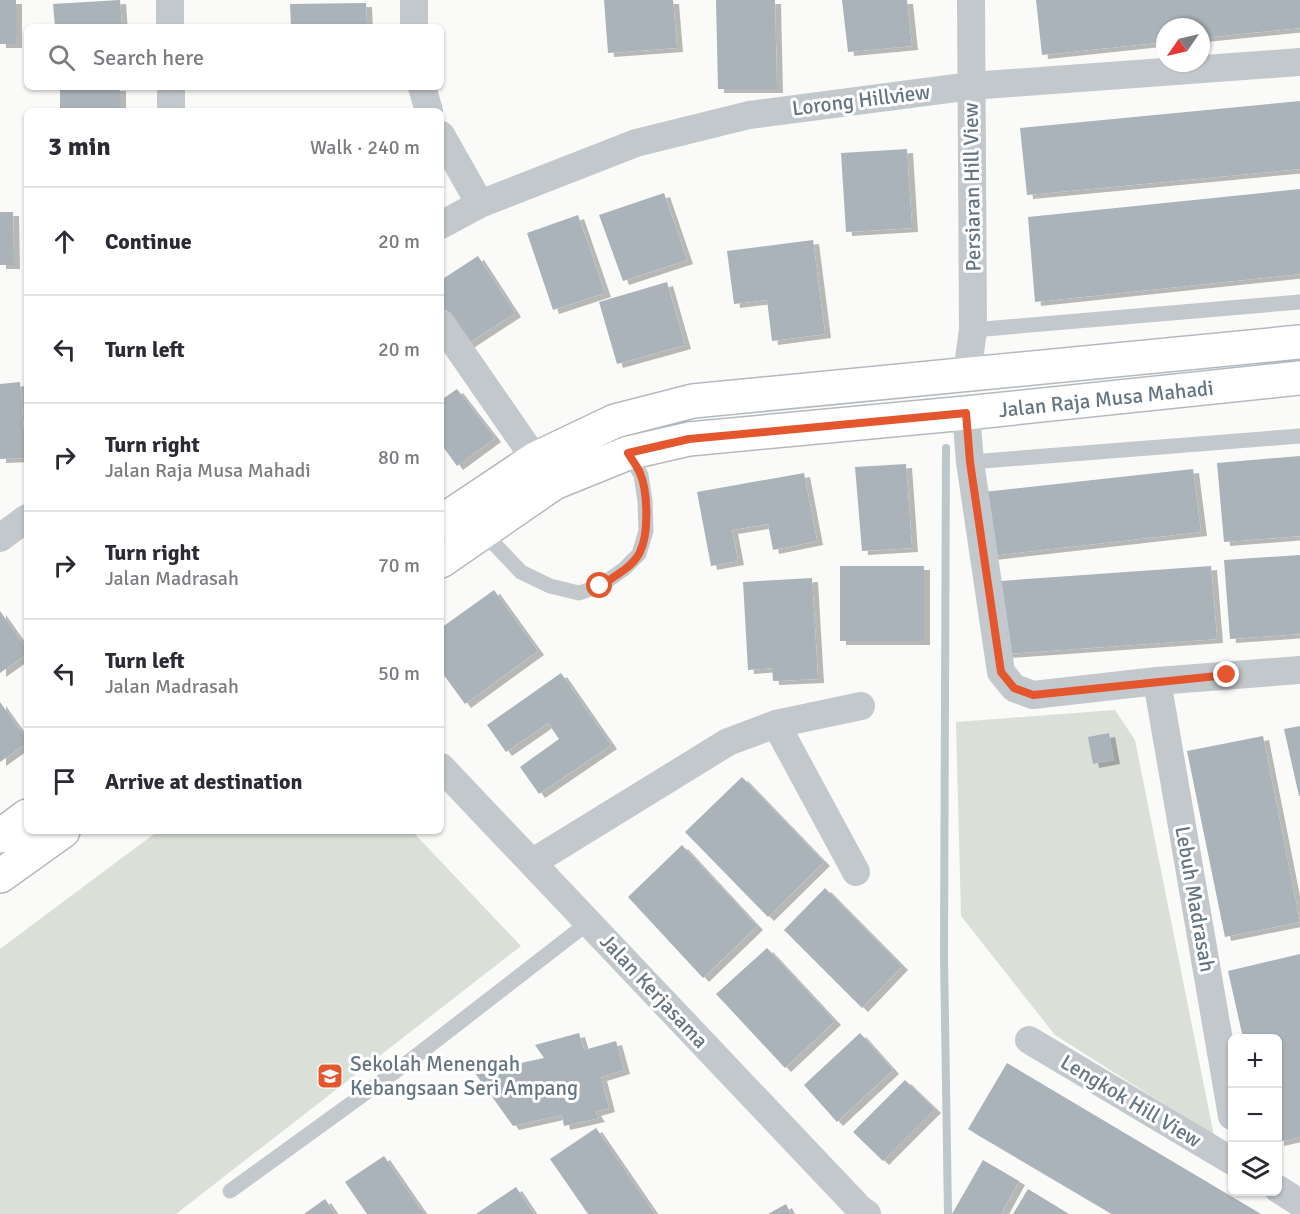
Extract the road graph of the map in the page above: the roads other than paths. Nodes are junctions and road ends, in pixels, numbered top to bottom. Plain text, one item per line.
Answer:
1 (170, 0) edge
2 (414, 0) edge
3 (971, 0) edge
4 (170, 24) edge
5 (414, 24) edge
6 (1300, 62) edge
7 (971, 86) junction
8 (171, 90) edge
9 (423, 90) edge
10 (171, 108) edge
11 (428, 108) edge
12 (444, 140) edge
13 (480, 204) junction
14 (444, 223) edge
15 (1300, 302) edge
16 (444, 327) edge
17 (973, 330) junction
18 (1300, 342) edge
19 (967, 374) junction
20 (1300, 378) edge
21 (966, 413) junction
22 (1300, 436) edge
23 (628, 453) junction
24 (535, 459) junction
25 (970, 462) junction
26 (24, 520) edge
27 (444, 520) edge
28 (483, 531) junction
29 (0, 538) edge
30 (444, 559) edge
31 (1300, 670) edge
32 (1157, 681) junction
33 (861, 706) dead end
34 (776, 724) junction
35 (444, 770) edge
36 (24, 818) edge
37 (59, 834) edge
38 (0, 836) edge
39 (533, 862) junction
40 (856, 872) dead end
41 (0, 876) edge
42 (589, 922) junction
43 (1029, 1040) dead end
44 (1228, 1088) edge
45 (1228, 1158) edge
46 (230, 1191) dead end
47 (1282, 1192) edge
48 (1300, 1203) edge
49 (861, 1212) edge

1 - 4 street
2 - 5 street
3 - 7 street, Persiaran Hill View
6 - 7 street, Lorong Hillview
7 - 13 street, Lorong Hillview
7 - 17 street, Persiaran Hill View
8 - 10 street
9 - 11 street
12 - 13 street
13 - 14 street, Lorong Hillview
15 - 17 lane
16 - 24 street
17 - 19 street, Persiaran Hill View
18 - 19 main road, Jalan Raja Musa Mahadi
19 - 24 main road, Jalan Raja Musa Mahadi
20 - 21 main road, Jalan Raja Musa Mahadi
21 - 23 main road, Jalan Raja Musa Mahadi
21 - 25 street
22 - 25 lane
23 - 28 main road, Jalan Raja Musa Mahadi
23 - 28 lane
24 - 27 main road, Jalan Raja Musa Mahadi
25 - 32 street
26 - 29 street
28 - 30 main road, Jalan Raja Musa Mahadi
31 - 32 street
32 - 44 street, Lebuh Madrasah
33 - 34 street
34 - 39 street
34 - 40 street
35 - 39 street, Jalan Kerjasama
36 - 38 main road
37 - 41 main road
39 - 42 street, Jalan Kerjasama
42 - 46 lane
42 - 49 street, Jalan Kerjasama
43 - 45 street, Lengkok Hill View
47 - 48 street

